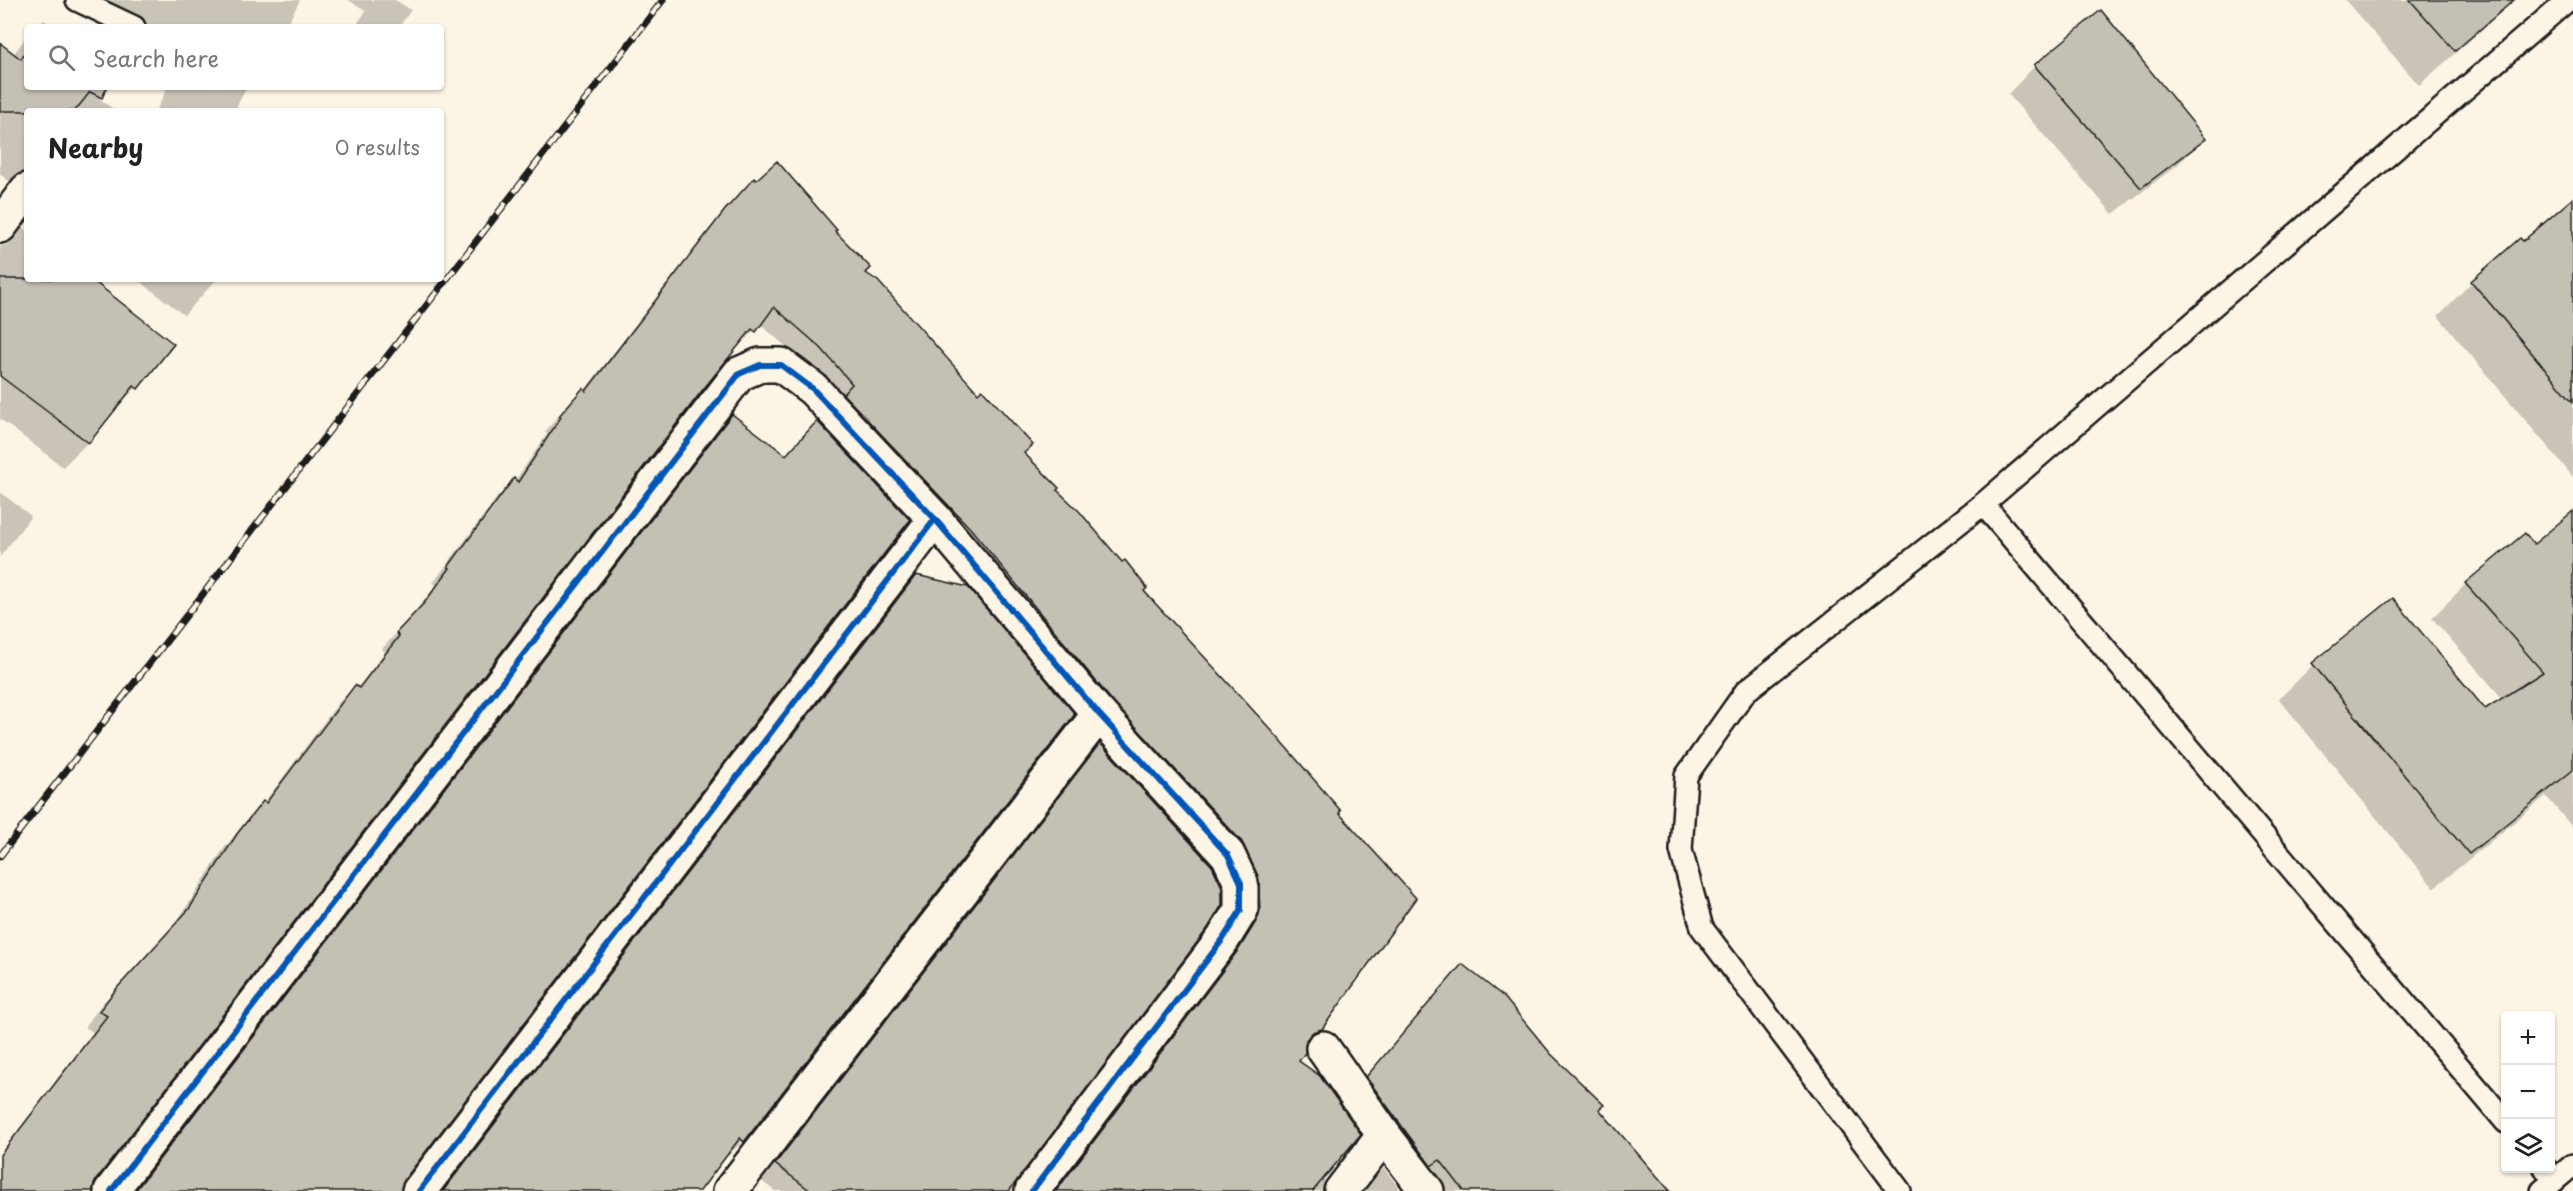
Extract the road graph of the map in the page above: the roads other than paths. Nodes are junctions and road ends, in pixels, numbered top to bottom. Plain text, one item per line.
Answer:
1 (77, 0) edge
2 (2568, 0) edge
3 (128, 24) edge
4 (24, 194) edge
5 (0, 226) edge
6 (1983, 504) junction
7 (935, 519) junction
8 (1099, 714) junction
9 (1323, 1048) dead end
10 (2502, 1119) edge
11 (1384, 1135) junction
12 (2573, 1165) edge
13 (2548, 1180) edge
14 (111, 1191) edge
15 (419, 1191) edge
16 (730, 1191) edge
17 (1032, 1191) edge
18 (1341, 1191) edge
19 (1427, 1191) edge
20 (1900, 1191) edge

1 - 3 lane
2 - 6 lane
4 - 5 street
6 - 10 lane
6 - 20 lane
7 - 8 street
7 - 14 street
7 - 15 street
8 - 16 street
8 - 17 street
9 - 11 street
11 - 18 street
11 - 19 street
12 - 13 lane

